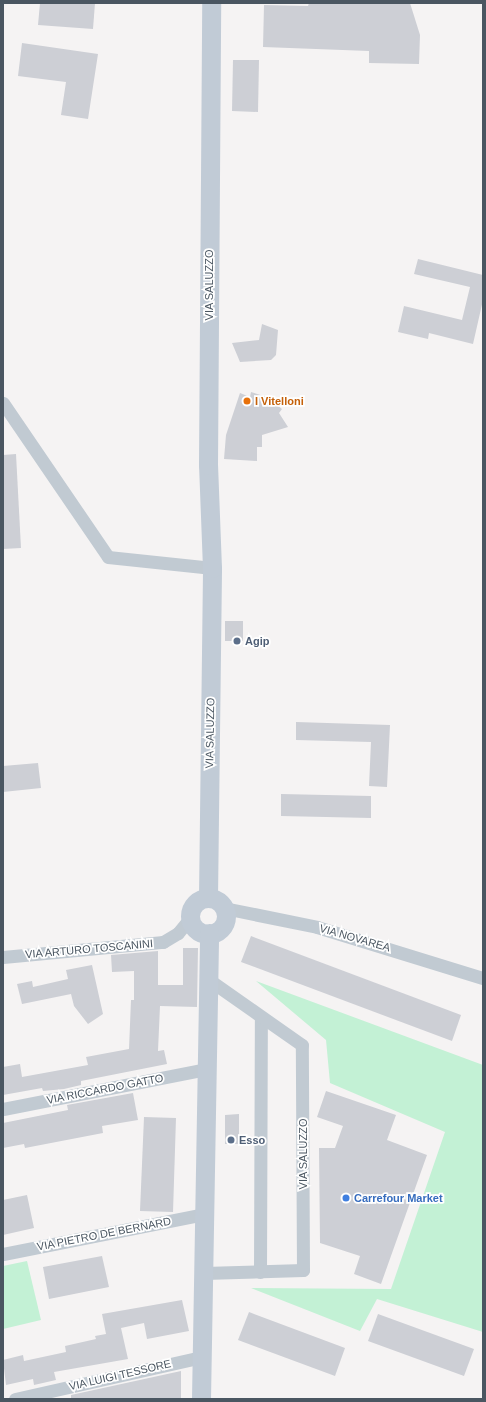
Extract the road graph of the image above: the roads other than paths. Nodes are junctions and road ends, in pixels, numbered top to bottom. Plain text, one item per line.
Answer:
1 (211, 3) edge
2 (3, 403) edge
3 (212, 568) junction
4 (208, 898) junction
5 (224, 908) junction
6 (190, 918) junction
7 (209, 933) junction
8 (3, 957) edge
9 (483, 978) edge
10 (209, 980) junction
11 (261, 1018) junction
12 (207, 1069) junction
13 (3, 1109) edge
14 (205, 1214) junction
15 (3, 1254) edge
16 (260, 1272) junction
17 (204, 1273) junction
18 (202, 1357) junction
19 (15, 1399) edge
20 (201, 1399) edge

1 - 3 main road, VIA SALUZZO
2 - 3 street
3 - 4 main road, VIA SALUZZO
4 - 5 main road
4 - 6 main road
5 - 7 main road
5 - 9 street, VIA NOVAREA
6 - 7 main road
6 - 8 street, VIA ARTURO TOSCANINI
7 - 10 main road
10 - 11 street, VIA SALUZZO
10 - 12 main road
11 - 16 street
11 - 16 street, VIA SALUZZO
12 - 13 street, VIA RICCARDO GATTO
12 - 14 main road
14 - 15 street, VIA PIETRO DE BERNARD
14 - 17 main road
16 - 17 street, VIA SALUZZO
17 - 18 main road
18 - 19 street, VIA LUIGI TESSORE
18 - 20 main road

